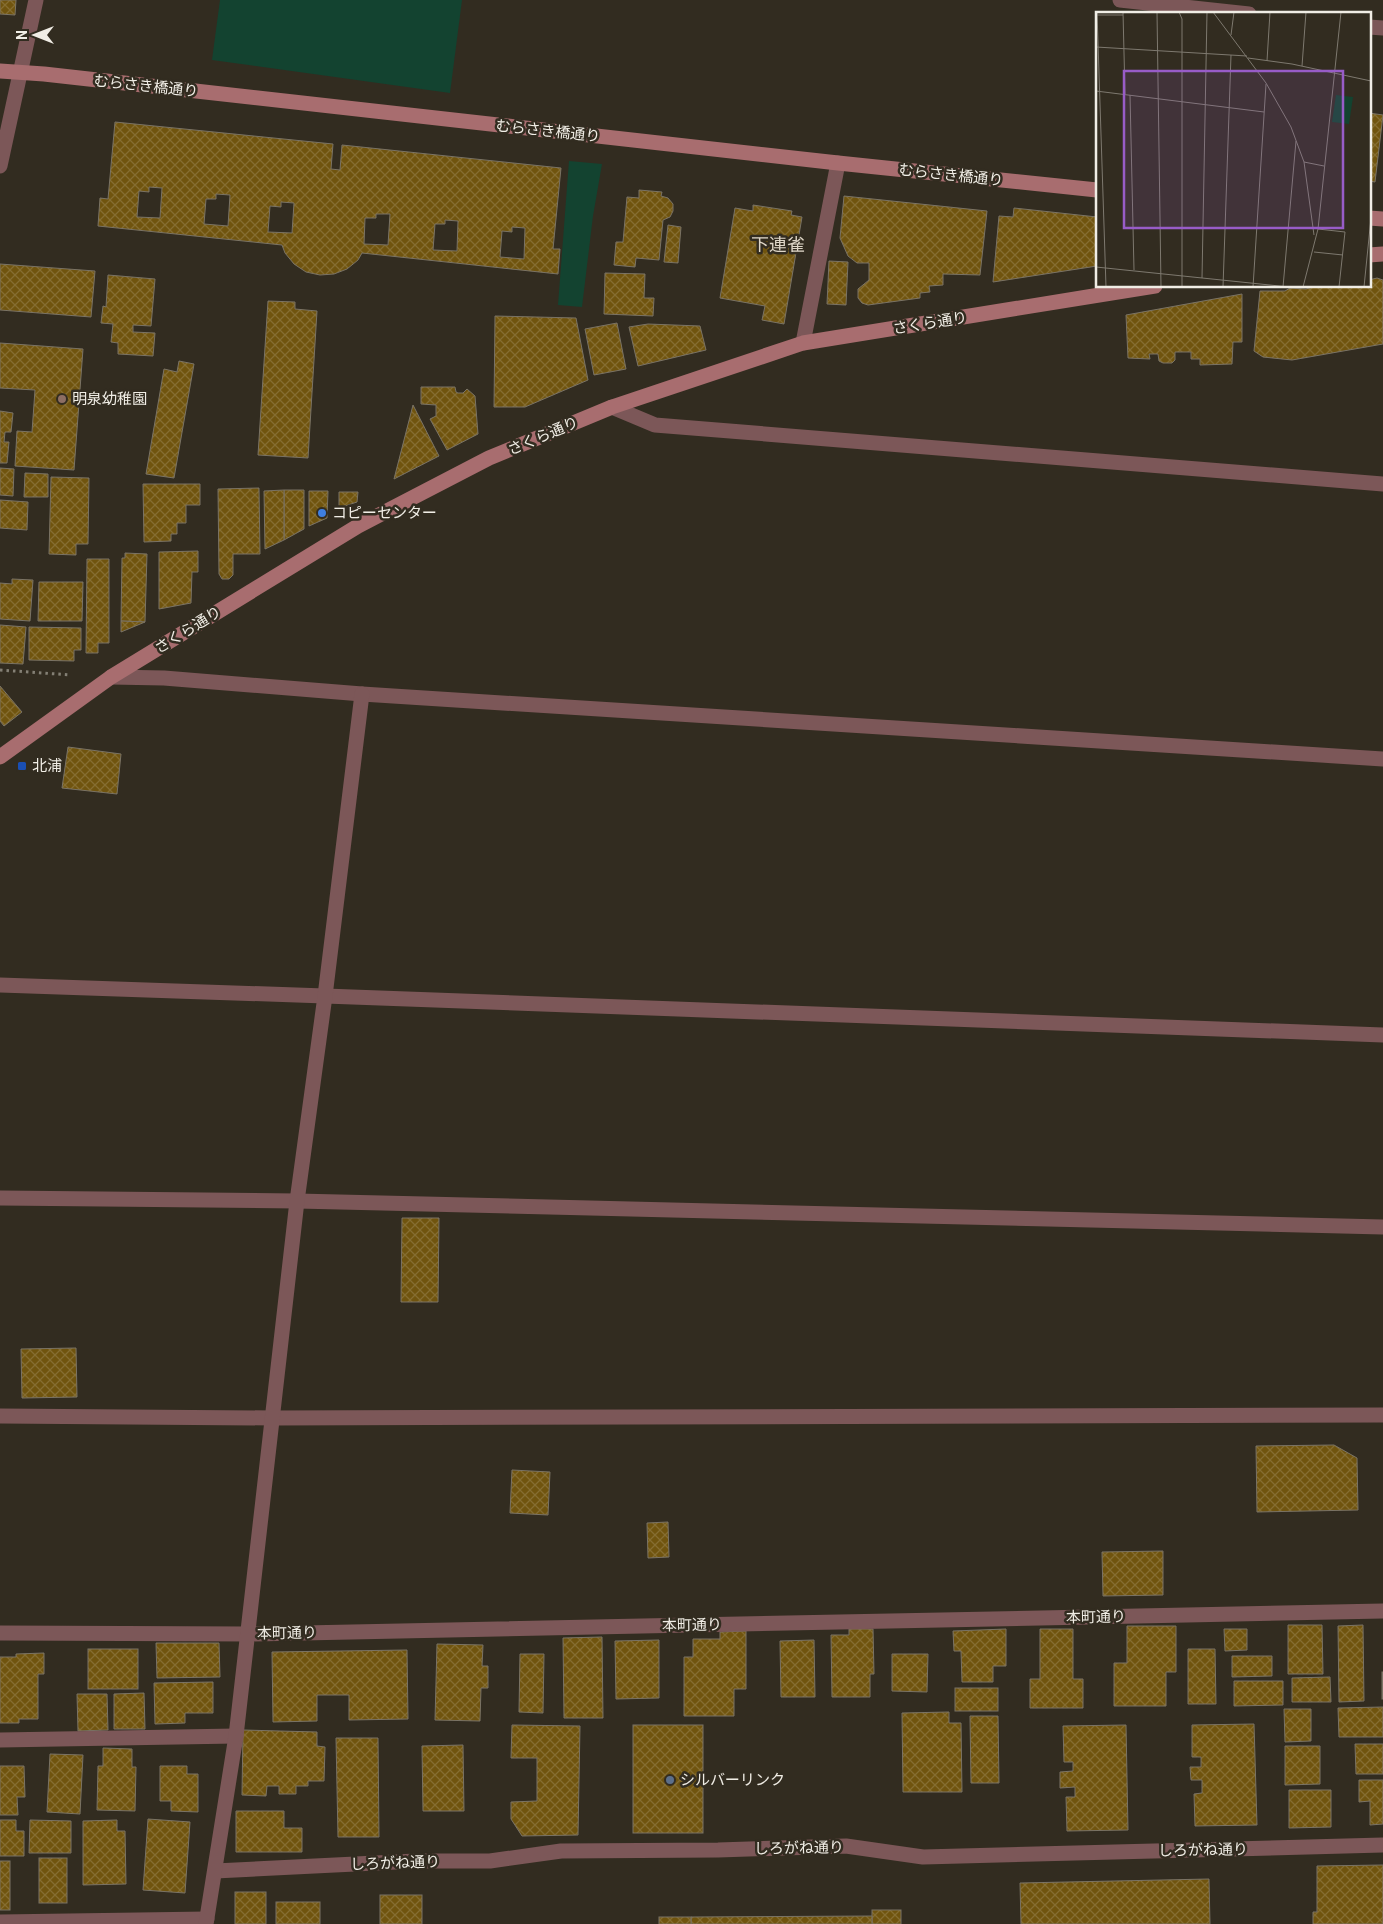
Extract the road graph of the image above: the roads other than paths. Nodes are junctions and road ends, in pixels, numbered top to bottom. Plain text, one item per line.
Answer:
1 (36, 0) edge
2 (1120, 0) edge
3 (1231, 12) edge
4 (1370, 27) edge
5 (1383, 28) edge
6 (0, 71) edge
7 (21, 74) junction
8 (838, 163) junction
9 (0, 166) edge
10 (1096, 190) edge
11 (1370, 218) edge
12 (1383, 219) edge
13 (1383, 254) edge
14 (1370, 255) edge
15 (1143, 288) edge
16 (803, 343) junction
17 (612, 407) junction
18 (1383, 484) edge
19 (111, 678) junction
20 (362, 694) junction
21 (0, 757) edge
22 (1383, 759) edge
23 (0, 986) edge
24 (325, 996) junction
25 (1383, 1035) edge
26 (0, 1198) edge
27 (297, 1201) junction
28 (1383, 1227) edge
29 (1383, 1414) edge
30 (0, 1416) edge
31 (273, 1418) junction
32 (1383, 1611) edge
33 (0, 1633) edge
34 (248, 1634) junction
35 (236, 1736) junction
36 (0, 1740) edge
37 (1383, 1845) edge
38 (215, 1870) junction
39 (206, 1921) edge
40 (0, 1922) edge

1 - 7 street
2 - 3 street
4 - 5 street
6 - 7 street, むらさき橋通り
7 - 8 street, むらさき橋通り
7 - 9 street
8 - 10 street, むらさき橋通り
8 - 16 street
11 - 12 street
13 - 14 street
15 - 16 street, さくら通り
16 - 17 street, さくら通り
17 - 18 street
17 - 19 street, さくら通り
19 - 20 street
19 - 21 street, さくら通り
20 - 22 street
20 - 24 street
23 - 24 street
24 - 25 street
24 - 27 street
26 - 27 street
27 - 28 street
27 - 31 street
29 - 31 street
30 - 31 street
31 - 34 street
32 - 34 street, 本町通り
33 - 34 street, 本町通り
34 - 35 street
35 - 36 street
35 - 38 street
37 - 38 street, しろがね通り
38 - 39 street
39 - 40 street

